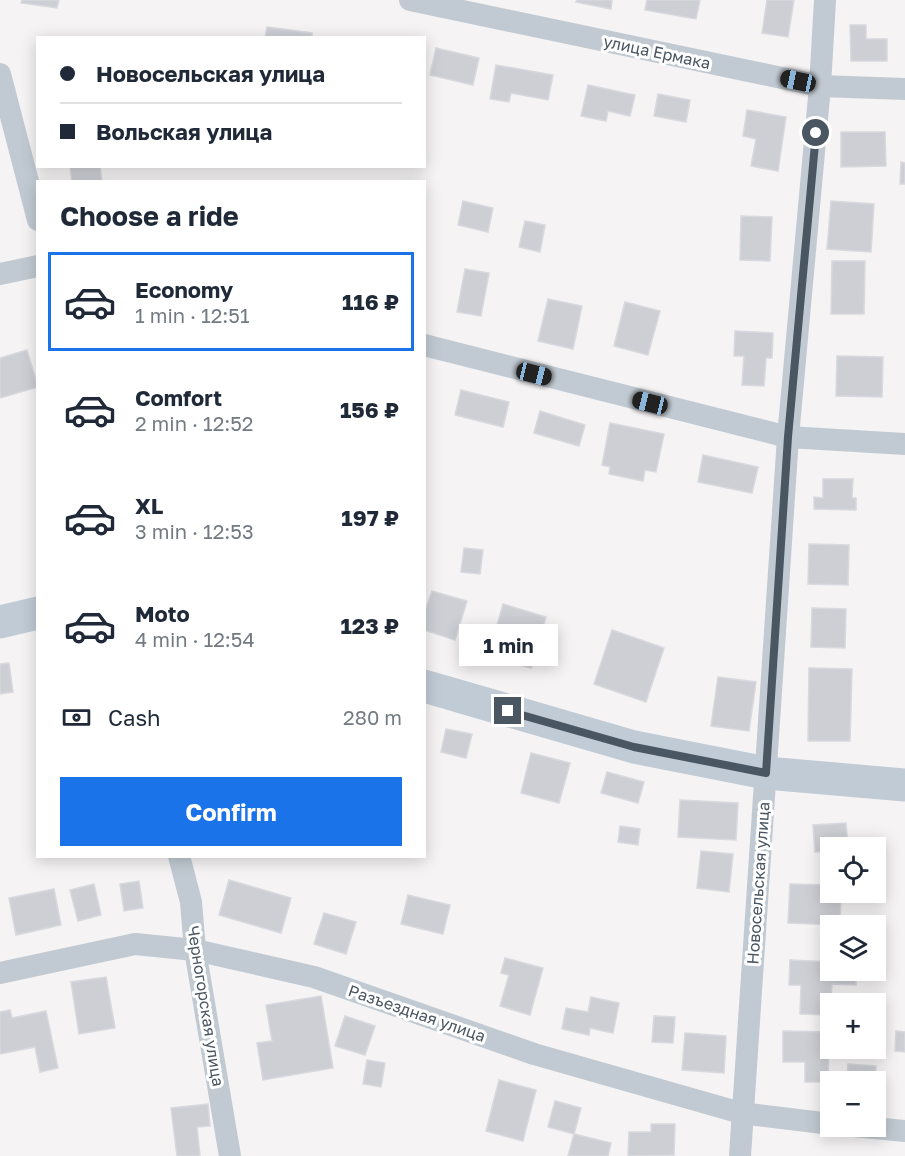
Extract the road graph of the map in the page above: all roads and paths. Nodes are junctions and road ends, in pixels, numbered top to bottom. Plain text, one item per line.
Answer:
1 (410, 0) edge
2 (825, 0) edge
3 (0, 74) edge
4 (820, 86) junction
5 (905, 89) edge
6 (36, 212) edge
7 (36, 266) edge
8 (0, 274) edge
9 (426, 346) edge
10 (788, 437) junction
11 (905, 444) edge
12 (36, 613) edge
13 (0, 622) edge
14 (426, 687) edge
15 (766, 773) junction
16 (905, 784) edge
17 (180, 858) edge
18 (195, 950) junction
19 (0, 973) edge
20 (741, 1113) junction
21 (820, 1123) edge
22 (886, 1129) edge
23 (905, 1131) edge
24 (230, 1156) edge
25 (740, 1156) edge

1 - 4 street, улица Ермака
2 - 4 street, Новосельская улица
3 - 6 street
4 - 5 street, улица Ермака
4 - 10 street, Новосельская улица
7 - 8 street
9 - 10 street
10 - 11 street
10 - 15 street, Новосельская улица
12 - 13 street
14 - 15 street
15 - 16 street
15 - 20 street, Новосельская улица
17 - 18 street, Черногорская улица
18 - 19 street, Разъездная улица
18 - 20 street, Разъездная улица
18 - 24 street, Черногорская улица
20 - 21 street, Разъездная улица
20 - 25 street, Новосельская улица
22 - 23 street

